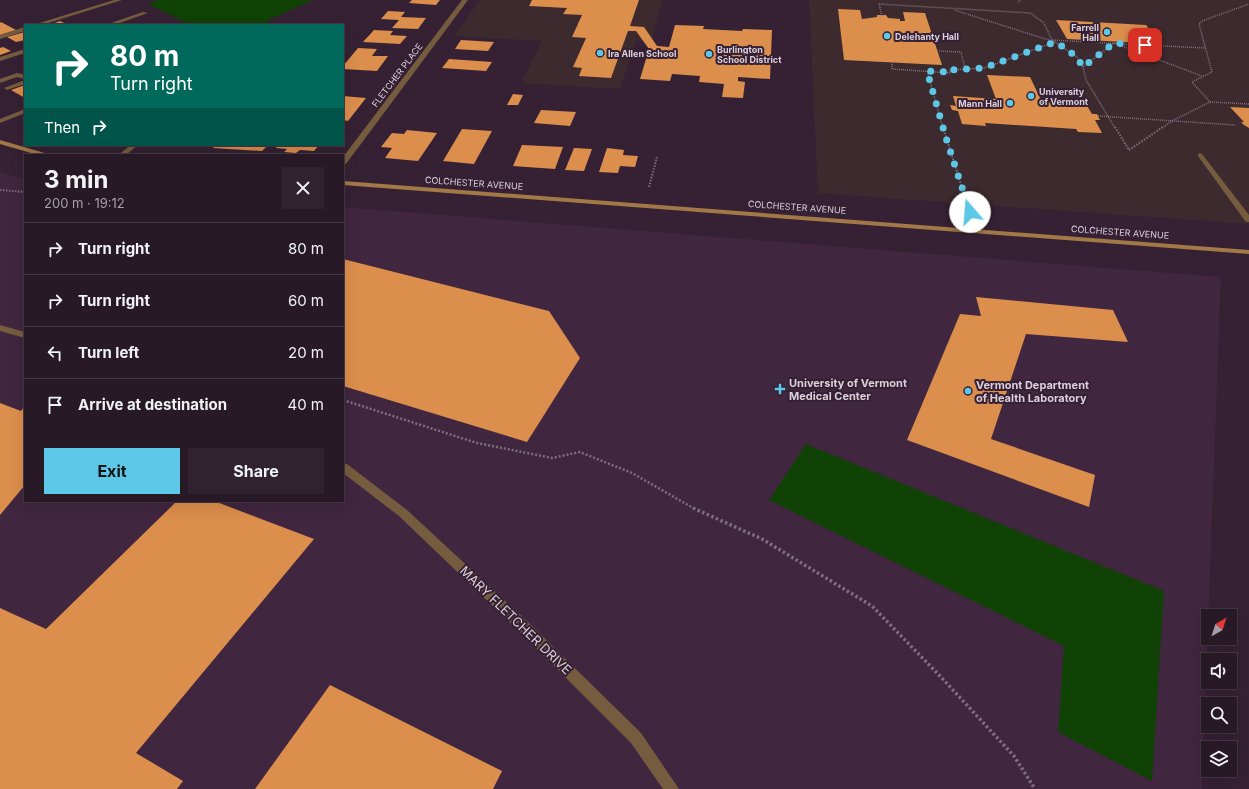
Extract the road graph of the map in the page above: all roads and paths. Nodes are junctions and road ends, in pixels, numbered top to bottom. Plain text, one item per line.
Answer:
1 (119, 0) edge
2 (465, 0) edge
3 (1021, 0) edge
4 (1018, 2) dead end
5 (1249, 4) edge
6 (950, 8) junction
7 (145, 13) dead end
8 (882, 16) dead end
9 (39, 24) edge
10 (111, 24) edge
11 (24, 29) edge
12 (0, 37) edge
13 (1052, 40) junction
14 (1055, 42) junction
15 (1114, 43) junction
16 (1206, 48) junction
17 (937, 50) dead end
18 (24, 51) edge
19 (0, 59) edge
20 (892, 62) dead end
21 (1083, 67) junction
22 (966, 69) junction
23 (927, 71) junction
24 (1203, 76) junction
25 (24, 77) edge
26 (0, 81) edge
27 (24, 82) edge
28 (7, 88) dead end
29 (1210, 102) junction
30 (1249, 104) edge
31 (24, 111) edge
32 (1098, 116) dead end
33 (1108, 117) junction
34 (0, 121) edge
35 (1172, 121) junction
36 (1236, 125) dead end
37 (0, 142) edge
38 (134, 146) edge
39 (42, 154) edge
40 (123, 154) edge
41 (1200, 155) dead end
42 (657, 157) dead end
43 (344, 161) edge
44 (344, 183) edge
45 (648, 189) dead end
46 (0, 190) edge
47 (24, 192) edge
48 (970, 212) dead end
49 (1249, 220) edge
50 (1249, 252) edge
51 (0, 328) edge
52 (24, 335) edge
53 (344, 400) edge
54 (344, 468) edge
55 (672, 789) edge
56 (1034, 789) edge

1 - 9 street
2 - 43 street, FLETCHER PLACE
3 - 4 path
5 - 16 path
6 - 8 path
6 - 13 path
6 - 14 path
7 - 10 street
11 - 12 street
13 - 14 path
13 - 15 path
14 - 21 path
14 - 22 path
15 - 16 path
15 - 21 path
15 - 24 path
16 - 24 path
17 - 22 path
18 - 19 street
20 - 23 path
21 - 33 path
22 - 23 path
23 - 48 path
24 - 29 path
25 - 26 street
27 - 28 street
29 - 30 path
29 - 35 path
31 - 34 street
32 - 33 path
33 - 35 path
33 - 35 path
35 - 36 path
37 - 39 main road
38 - 40 street
41 - 49 street
42 - 45 path
44 - 50 main road, COLCHESTER AVENUE
46 - 47 path
51 - 52 street
53 - 56 path
54 - 55 street, MARY FLETCHER DRIVE

